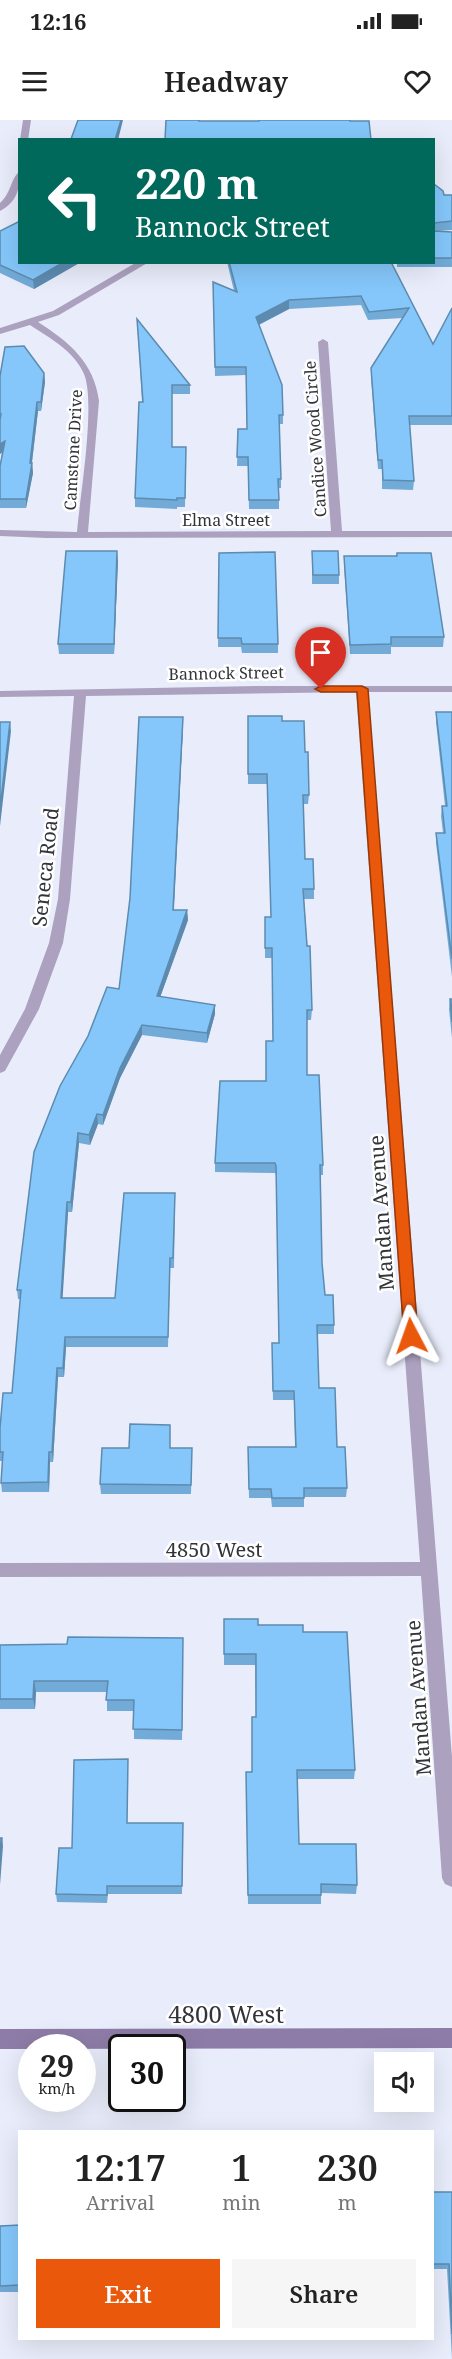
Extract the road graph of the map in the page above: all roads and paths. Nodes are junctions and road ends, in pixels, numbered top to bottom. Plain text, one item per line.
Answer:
1 (27, 120) edge
2 (24, 138) edge
3 (18, 179) edge
4 (0, 208) edge
5 (141, 264) edge
6 (32, 322) junction
7 (0, 331) edge
8 (323, 342) dead end
9 (0, 533) edge
10 (452, 534) edge
11 (82, 535) junction
12 (337, 535) junction
13 (362, 689) junction
14 (452, 689) edge
15 (80, 693) junction
16 (0, 694) edge
17 (0, 1068) edge
18 (429, 1569) junction
19 (0, 1570) edge
20 (452, 1878) edge
21 (452, 2038) edge
22 (0, 2039) edge

1 - 2 street
3 - 4 street
5 - 6 street
6 - 7 street
6 - 11 street, Camstone Drive
8 - 12 street, Candice Wood Circle
9 - 11 street, Elma Street
10 - 12 street, Elma Street
11 - 12 street, Elma Street
13 - 14 street, Bannock Street
13 - 15 street, Bannock Street
13 - 18 street, Mandan Avenue
15 - 16 street, Bannock Street
15 - 17 street, Seneca Road
18 - 19 street, 4850 West
18 - 20 street, Mandan Avenue
21 - 22 main road, 4800 West

